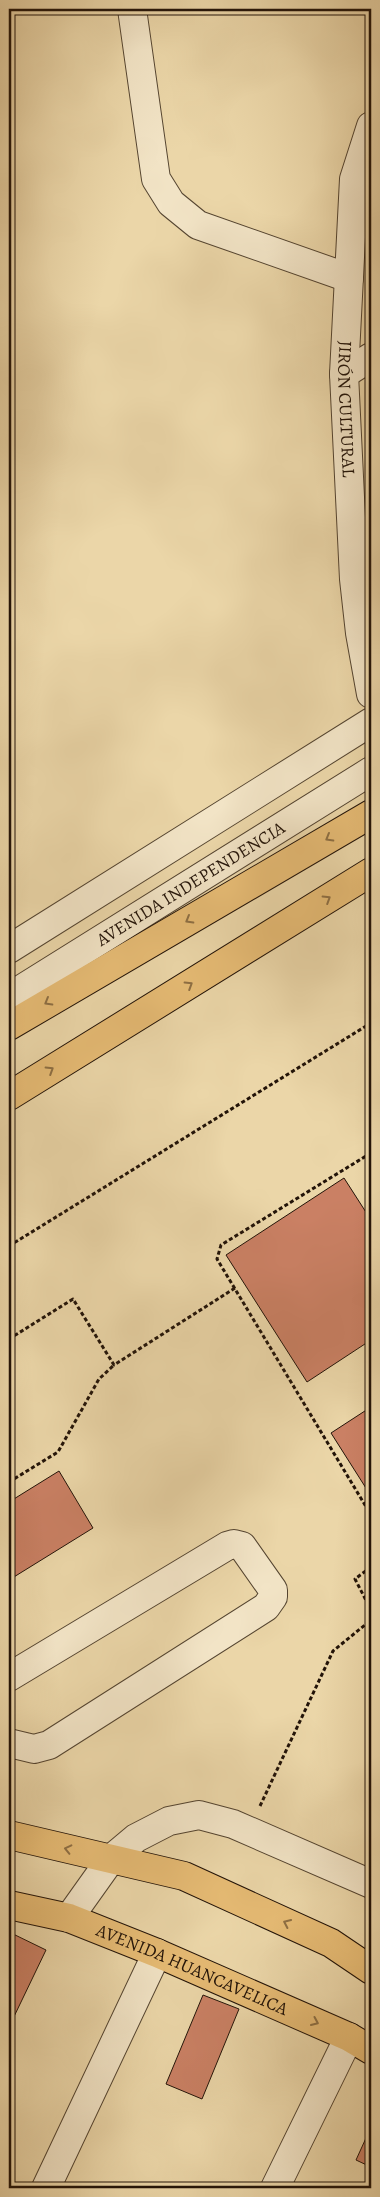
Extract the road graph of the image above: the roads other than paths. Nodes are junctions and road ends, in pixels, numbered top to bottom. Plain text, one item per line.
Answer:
1 (132, 9) edge
2 (371, 126) edge
3 (363, 173) edge
4 (349, 278) junction
5 (371, 357) edge
6 (344, 374) junction
7 (363, 574) edge
8 (371, 694) edge
9 (371, 722) edge
10 (371, 770) edge
11 (371, 814) edge
12 (371, 872) edge
13 (9, 948) edge
14 (9, 998) edge
15 (9, 1026) edge
16 (9, 1096) edge
17 (9, 1677) edge
18 (9, 1743) edge
19 (9, 1835) edge
20 (110, 1859) junction
21 (371, 1884) edge
22 (9, 1905) edge
23 (69, 1918) junction
24 (157, 1953) junction
25 (371, 1970) edge
26 (360, 2043) edge
27 (46, 2188) edge
28 (275, 2188) edge

1 - 4 street
2 - 3 street, JIRÓN CULTURAL
3 - 4 street, JIRÓN CULTURAL
4 - 6 street, JIRÓN CULTURAL
5 - 6 street
6 - 7 street, JIRÓN CULTURAL
7 - 8 street, JIRÓN CULTURAL
9 - 13 street
10 - 14 street, AVENIDA INDEPENDENCIA
11 -> 15 main road, AVENIDA INDEPENDENCIA
16 -> 12 main road
17 - 18 street
20 -> 19 main road
20 - 21 street
20 - 23 street
25 -> 20 main road
22 - 23 main road, AVENIDA HUANCAVELICA
23 - 24 main road, AVENIDA HUANCAVELICA
24 -> 26 main road, AVENIDA HUANCAVELICA
24 - 27 street
26 - 28 street

